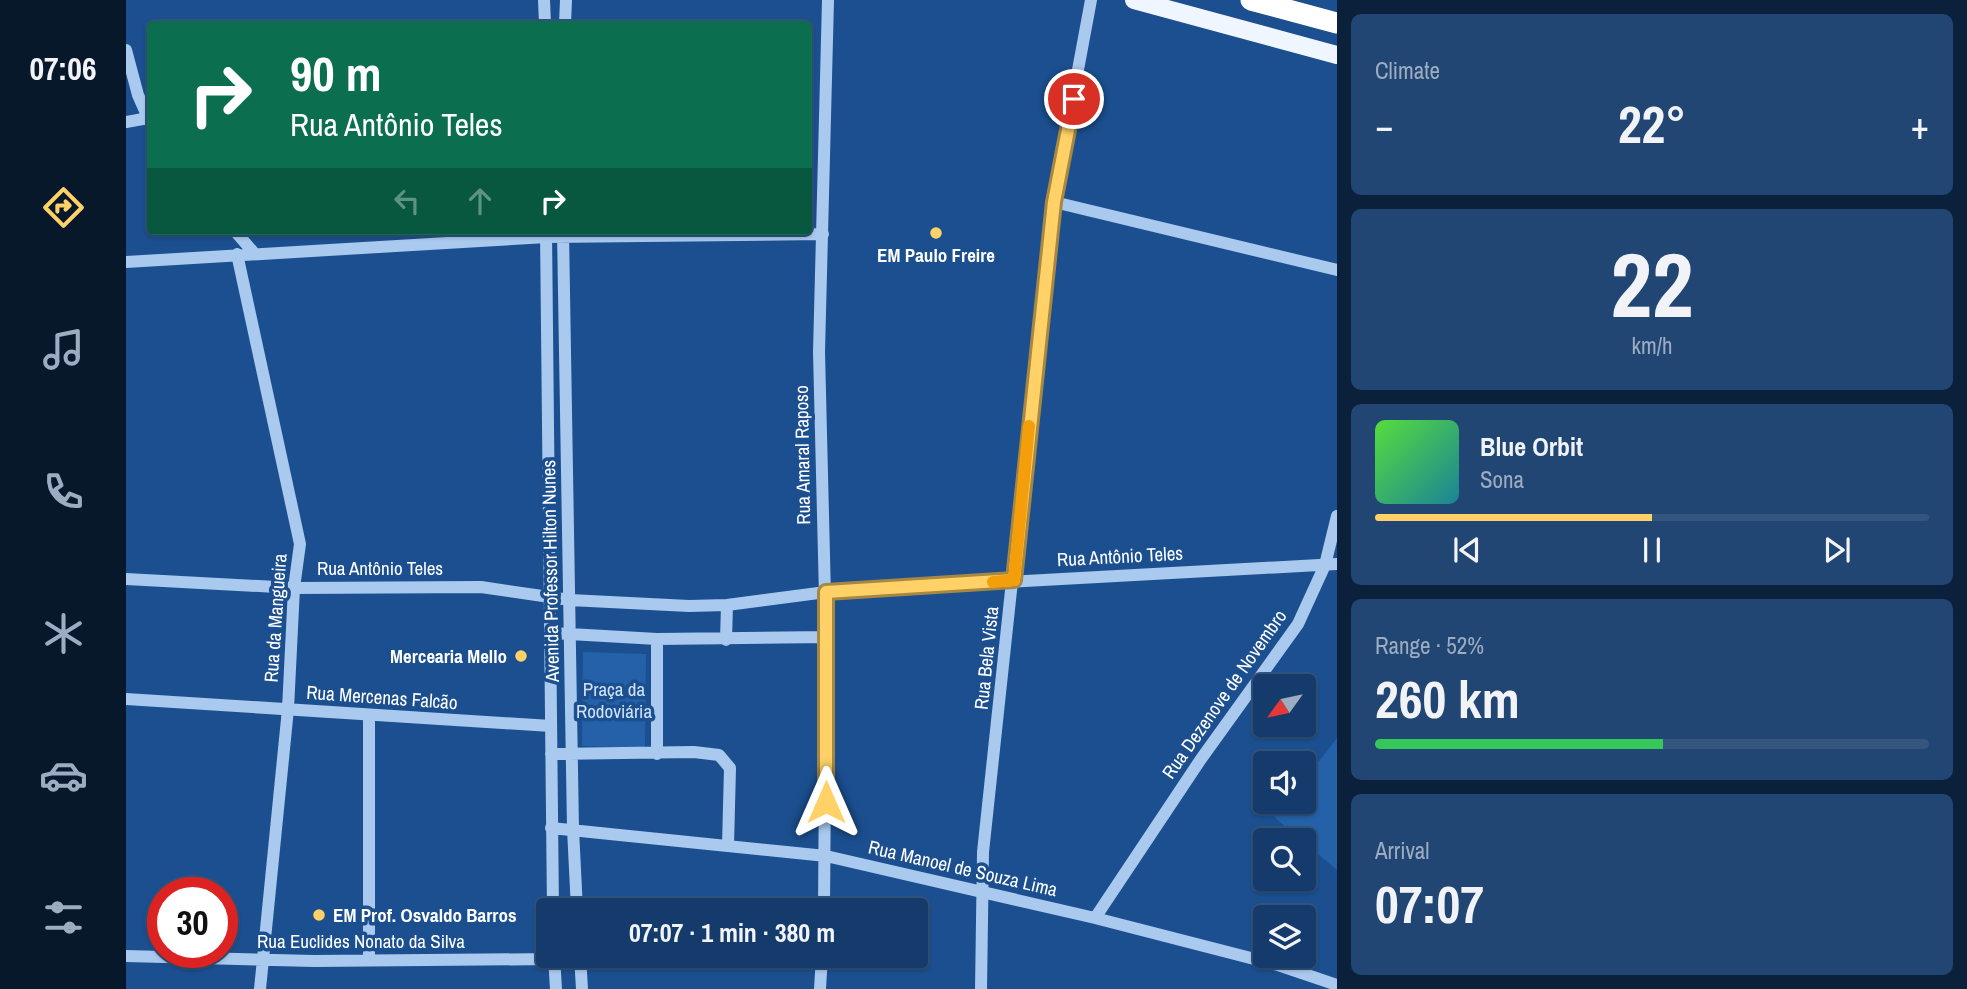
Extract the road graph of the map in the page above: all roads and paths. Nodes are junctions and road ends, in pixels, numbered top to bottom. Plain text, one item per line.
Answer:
1 (544, 0) edge
2 (566, 0) edge
3 (828, 0) edge
4 (1091, 0) edge
5 (1134, 0) edge
6 (1251, 0) edge
7 (545, 21) edge
8 (565, 21) edge
9 (1337, 23) edge
10 (126, 50) edge
11 (1337, 55) edge
12 (147, 114) edge
13 (147, 120) edge
14 (126, 122) edge
15 (1054, 202) junction
16 (812, 234) edge
17 (823, 234) junction
18 (238, 235) edge
19 (532, 235) edge
20 (547, 235) edge
21 (563, 235) edge
22 (254, 253) junction
23 (237, 254) junction
24 (126, 262) edge
25 (1337, 270) edge
26 (1337, 516) edge
27 (1331, 565) edge
28 (126, 579) edge
29 (1014, 580) junction
30 (294, 588) junction
31 (826, 592) junction
32 (550, 597) junction
33 (570, 600) junction
34 (727, 605) junction
35 (552, 633) junction
36 (570, 635) junction
37 (826, 637) junction
38 (657, 639) junction
39 (726, 640) junction
40 (126, 699) edge
41 (288, 709) junction
42 (369, 716) junction
43 (551, 726) junction
44 (572, 753) junction
45 (551, 754) junction
46 (657, 754) junction
47 (551, 828) junction
48 (573, 829) junction
49 (728, 845) junction
50 (826, 856) junction
51 (985, 894) junction
52 (553, 898) edge
53 (576, 898) edge
54 (824, 898) edge
55 (1095, 918) junction
56 (126, 956) edge
57 (536, 957) edge
58 (264, 960) junction
59 (369, 960) junction
60 (555, 968) edge
61 (581, 968) edge
62 (821, 968) edge
63 (1337, 985) edge
64 (260, 989) edge
65 (556, 989) edge
66 (582, 989) edge
67 (820, 989) edge
68 (981, 989) edge

1 - 7 street
2 - 8 street
3 - 17 street, Rua Amaral Raposo
4 - 15 street, Rua Bela Vista
5 - 11 main road
6 - 9 highway
10 - 12 street
13 - 14 street
15 - 25 street
15 - 29 street, Rua Bela Vista
16 - 17 street
17 - 31 street, Rua Amaral Raposo
18 - 22 street
19 - 22 street
20 - 32 street, Avenida Professor Hilton Nunes
21 - 33 street, Avenida Professor Hilton Nunes
22 - 23 street
23 - 24 street
23 - 30 street, Rua da Mangueira
26 - 27 street, Rua Dezenove de Novembro
27 - 29 street, Rua Antônio Teles
27 - 55 street, Rua Dezenove de Novembro
28 - 30 street, Rua Antônio Teles
29 - 31 street, Rua Antônio Teles
29 - 51 street, Rua Bela Vista
30 - 32 street, Rua Antônio Teles
30 - 41 street, Rua da Mangueira
31 - 34 street, Rua Antônio Teles
31 - 37 street, Rua Amaral Raposo
32 - 33 street, Rua Antônio Teles
32 - 35 street, Avenida Professor Hilton Nunes
33 - 34 street, Rua Antônio Teles
33 - 36 street, Avenida Professor Hilton Nunes
34 - 39 street
35 - 36 street
35 - 43 street, Avenida Professor Hilton Nunes
36 - 38 street
36 - 44 street, Avenida Professor Hilton Nunes
37 - 39 street
37 - 50 street, Rua Amaral Raposo
38 - 39 street
38 - 46 street
40 - 41 street, Rua Mercenas Falcão
41 - 42 street, Rua Mercenas Falcão
41 - 58 street, Rua da Mangueira
42 - 43 street, Rua Mercenas Falcão
42 - 59 street
43 - 45 street, Avenida Professor Hilton Nunes
44 - 45 street
44 - 46 street
44 - 48 street, Avenida Professor Hilton Nunes
45 - 47 street, Avenida Professor Hilton Nunes
46 - 49 street
47 - 48 street, Rua Manoel de Souza Lima
47 - 52 street, Avenida Professor Hilton Nunes
48 - 49 street, Rua Manoel de Souza Lima
48 - 53 street, Avenida Professor Hilton Nunes
49 - 50 street, Rua Manoel de Souza Lima
50 - 51 street, Rua Manoel de Souza Lima
50 - 54 street, Rua Amaral Raposo
51 - 55 street, Rua Manoel de Souza Lima
51 - 68 street, Rua Bela Vista
55 - 63 street, Rua Manoel de Souza Lima
56 - 58 street, Rua Euclides Nonato da Silva
57 - 59 street, Rua Euclides Nonato da Silva
58 - 59 street, Rua Euclides Nonato da Silva
58 - 64 street, Rua da Mangueira
60 - 65 street
61 - 66 street
62 - 67 street

